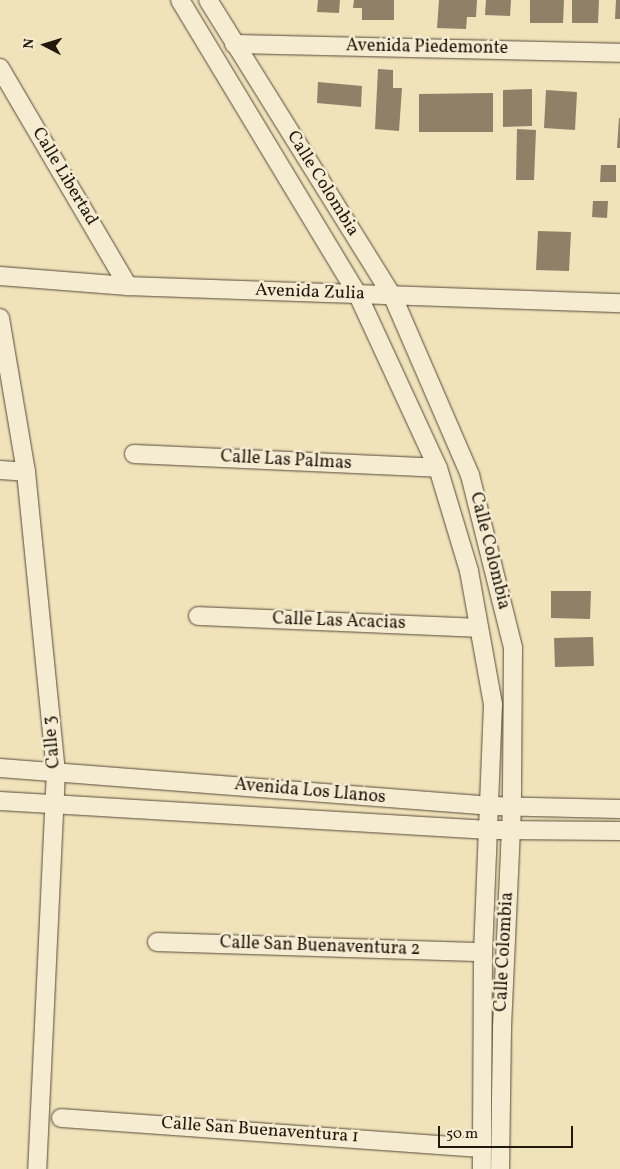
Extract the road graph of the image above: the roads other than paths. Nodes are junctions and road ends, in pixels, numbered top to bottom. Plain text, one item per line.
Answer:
1 (180, 0) edge
2 (208, 0) edge
3 (234, 44) junction
4 (620, 52) edge
5 (0, 68) edge
6 (0, 276) edge
7 (128, 286) junction
8 (357, 293) junction
9 (392, 297) junction
10 (620, 303) edge
11 (0, 318) edge
12 (134, 454) dead end
13 (438, 468) junction
14 (0, 470) edge
15 (26, 472) junction
16 (198, 616) dead end
17 (479, 628) junction
18 (0, 768) edge
19 (56, 771) junction
20 (0, 801) edge
21 (54, 806) junction
22 (490, 806) junction
23 (512, 807) junction
24 (620, 809) edge
25 (511, 829) junction
26 (489, 830) junction
27 (620, 831) edge
28 (157, 942) dead end
29 (483, 952) junction
30 (60, 1118) dead end
31 (482, 1148) junction
32 (37, 1169) edge
33 (482, 1169) edge
34 (500, 1169) edge

1 - 8 street, Calle Colombia
2 - 3 street, Calle Colombia
3 - 4 street, Avenida Piedemonte
3 - 9 street, Calle Colombia
5 - 7 street, Calle Libertad
6 - 7 street, Avenida Zulia
7 - 8 street, Avenida Zulia
8 - 9 street, Avenida Zulia
8 - 13 street, Calle Colombia
9 - 10 street, Avenida Zulia
9 - 23 street, Calle Colombia
11 - 15 street, Calle 3
12 - 13 street, Calle Las Palmas
13 - 17 street, Calle Colombia
14 - 15 street
15 - 19 street, Calle 3
16 - 17 street, Calle Las Acacias
17 - 22 street, Calle Colombia
18 - 19 street, Avenida Los Llanos
19 - 21 street, Calle 3
19 - 22 street, Avenida Los Llanos
20 - 21 street, Avenida Los Llanos
21 - 26 street, Avenida Los Llanos
21 - 32 street, Calle 3
22 - 23 street, Avenida Los Llanos
22 - 26 street, Calle Colombia
23 - 24 street, Avenida Los Llanos
23 - 25 street, Calle Colombia
25 - 26 street, Avenida Los Llanos
25 - 27 street, Avenida Los Llanos
25 - 34 street, Calle Colombia
26 - 29 street, Calle Colombia
28 - 29 street, Calle San Buenaventura 2
29 - 31 street, Calle Colombia
30 - 31 street, Calle San Buenaventura 1
31 - 33 street, Calle Colombia

